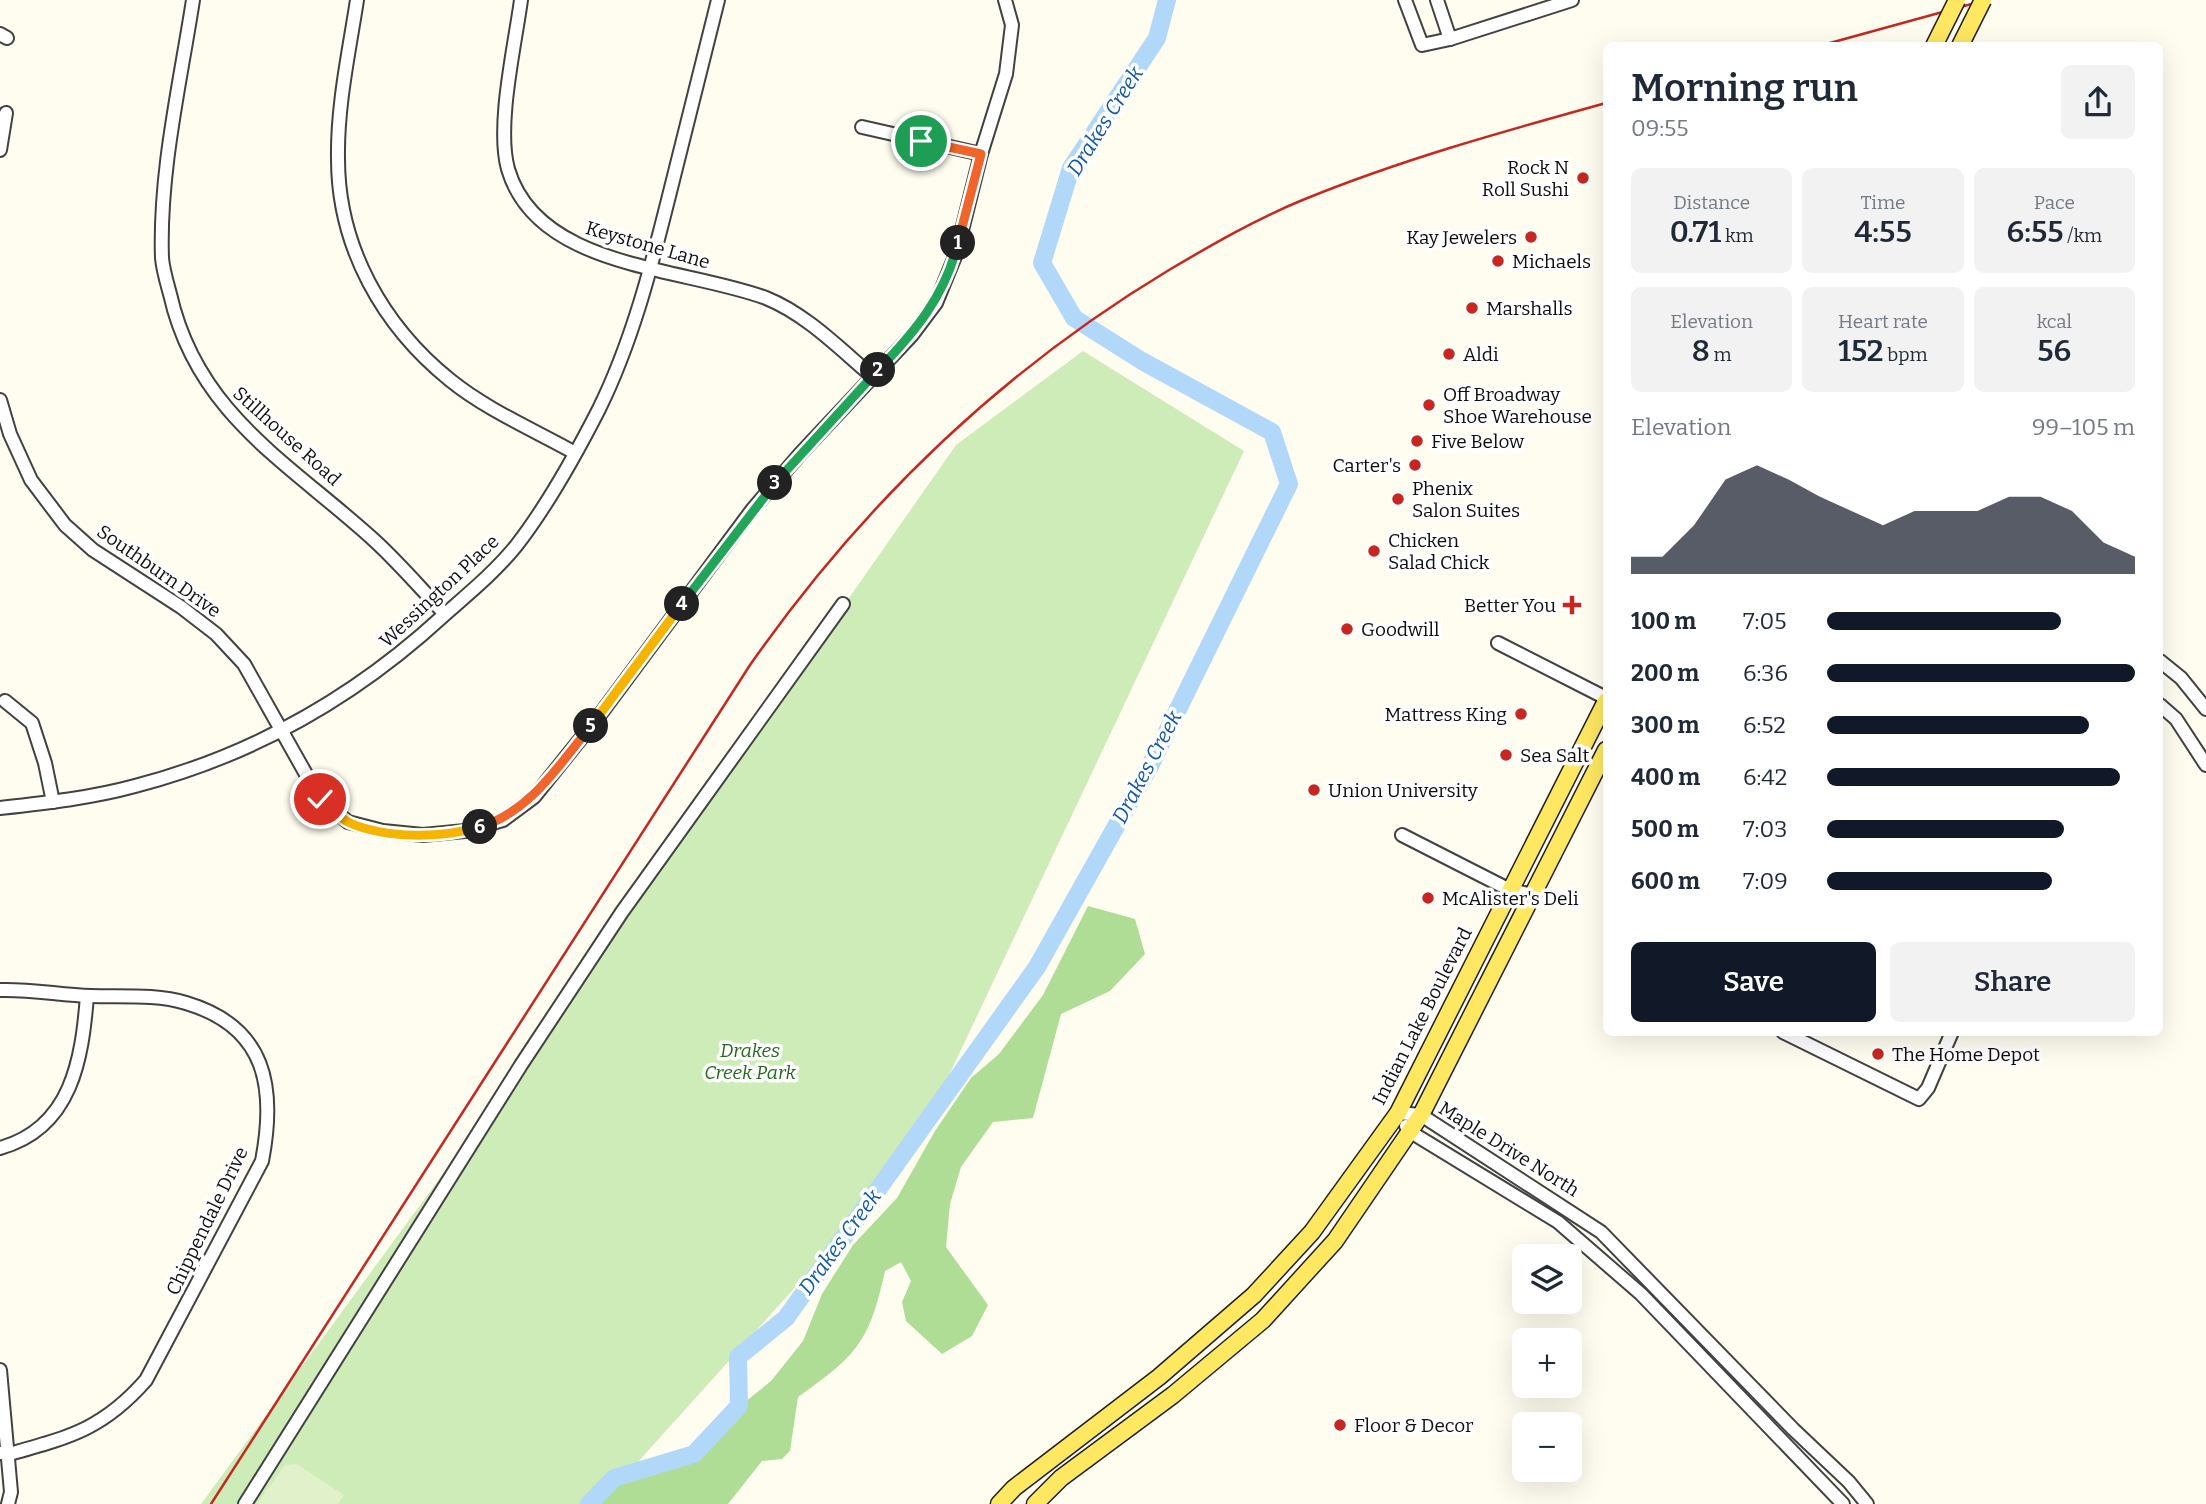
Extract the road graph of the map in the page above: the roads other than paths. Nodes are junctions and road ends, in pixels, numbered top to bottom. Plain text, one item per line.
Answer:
1 (193, 0) edge
2 (357, 0) edge
3 (521, 0) edge
4 (719, 0) edge
5 (1005, 0) edge
6 (1405, 0) edge
7 (1437, 0) edge
8 (1573, 0) edge
9 (1957, 0) edge
10 (1983, 0) edge
11 (1450, 39) junction
12 (1936, 42) edge
13 (1962, 42) edge
14 (6, 113) dead end
15 (862, 127) dead end
16 (0, 150) edge
17 (981, 154) junction
18 (651, 266) junction
19 (872, 376) junction
20 (0, 400) edge
21 (575, 453) junction
22 (843, 604) dead end
23 (445, 614) junction
24 (1498, 643) dead end
25 (2163, 663) edge
26 (1603, 697) edge
27 (5, 701) dead end
28 (1603, 705) edge
29 (2163, 708) edge
30 (2206, 709) edge
31 (282, 731) junction
32 (1603, 756) edge
33 (2206, 765) edge
34 (53, 802) junction
35 (0, 808) edge
36 (1402, 835) dead end
37 (1510, 890) junction
38 (1533, 895) junction
39 (0, 990) edge
40 (87, 996) junction
41 (1791, 1036) edge
42 (1950, 1036) edge
43 (1398, 1114) junction
44 (1421, 1115) junction
45 (1409, 1131) junction
46 (0, 1148) edge
47 (1568, 1208) junction
48 (1558, 1222) junction
49 (1646, 1290) junction
50 (0, 1370) edge
51 (1793, 1429) junction
52 (1782, 1440) junction
53 (5, 1454) edge
54 (8, 1504) edge
55 (245, 1504) edge
56 (999, 1504) edge
57 (1035, 1504) edge
58 (1843, 1504) edge
59 (1867, 1504) edge

1 - 23 street, Stillhouse Road
2 - 21 street
3 - 18 street, Keystone Lane
4 - 18 street, Wessington Place
5 - 17 street, Southburn Drive
6 - 11 street
7 - 11 street
8 - 11 street
9 - 12 main road, bridge
10 - 13 main road, bridge
14 - 16 street
15 - 17 street
17 - 19 street, Southburn Drive
18 - 19 street, Keystone Lane
18 - 21 street, Wessington Place
19 - 31 street, Southburn Drive
20 - 31 street, Southburn Drive
21 - 23 street, Wessington Place
22 - 55 street
23 - 31 street, Wessington Place
24 - 26 street
25 - 30 street
27 - 34 street
28 - 37 main road, Indian Lake Boulevard
29 - 33 street
31 - 34 street, Wessington Place
32 - 38 main road
34 - 35 street, Wessington Place
36 - 37 street
37 - 38 street
37 - 43 main road, Indian Lake Boulevard
38 - 44 main road
39 - 40 street, Chippendale Drive
40 - 46 street
40 - 53 street, Chippendale Drive
41 - 42 street
43 - 44 street, Maple Drive North
43 - 45 street, Maple Drive North
43 - 56 main road, Indian Lake Boulevard
44 - 45 main road
44 - 47 street, Maple Drive North
45 - 48 street, Maple Drive North
45 - 57 main road
47 - 48 street
47 - 49 street, Maple Drive North
48 - 49 street, Maple Drive North
49 - 51 street, Maple Drive North
49 - 52 street, Maple Drive North
50 - 53 street
51 - 52 street
51 - 59 street, Maple Drive North
52 - 58 street, Maple Drive North
53 - 54 street

